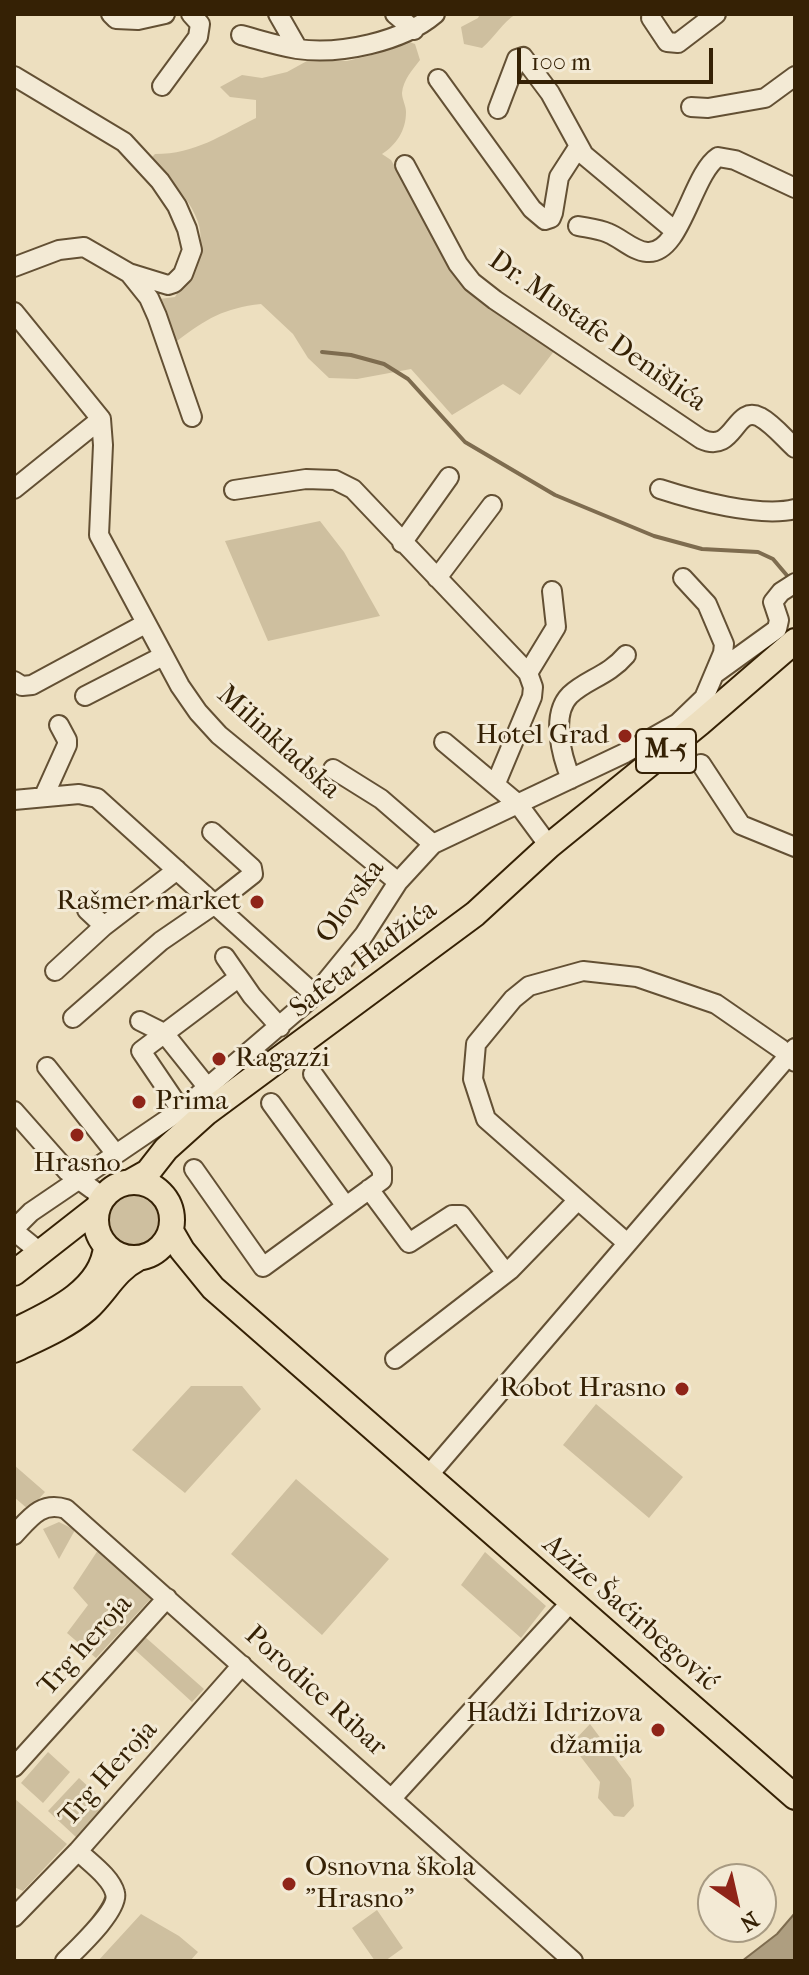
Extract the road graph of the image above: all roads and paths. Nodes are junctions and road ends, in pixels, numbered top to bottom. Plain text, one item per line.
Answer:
1 (111, 14) edge
2 (165, 14) edge
3 (191, 14) edge
4 (278, 14) edge
5 (395, 14) edge
6 (435, 14) edge
7 (716, 14) edge
8 (651, 18) dead end
9 (414, 30) junction
10 (241, 35) dead end
11 (298, 49) junction
12 (14, 76) edge
13 (795, 76) edge
14 (438, 79) dead end
15 (162, 86) dead end
16 (691, 107) dead end
17 (498, 109) dead end
18 (579, 146) junction
19 (405, 165) dead end
20 (795, 188) edge
21 (578, 226) dead end
22 (675, 231) junction
23 (14, 267) edge
24 (129, 273) junction
25 (14, 312) edge
26 (192, 417) dead end
27 (101, 419) junction
28 (795, 448) edge
29 (449, 477) dead end
30 (17, 480) edge
31 (660, 489) dead end
32 (234, 490) dead end
33 (492, 505) dead end
34 (795, 509) edge
35 (402, 543) junction
36 (437, 578) junction
37 (683, 578) dead end
38 (795, 583) edge
39 (552, 591) dead end
40 (145, 624) junction
41 (795, 641) edge
42 (626, 655) dead end
43 (163, 656) junction
44 (528, 673) junction
45 (716, 673) junction
46 (14, 681) edge
47 (85, 696) dead end
48 (59, 725) dead end
49 (444, 742) dead end
50 (701, 764) dead end
51 (333, 769) dead end
52 (571, 779) junction
53 (496, 783) junction
54 (44, 796) junction
55 (14, 800) edge
56 (518, 804) junction
57 (212, 832) dead end
58 (433, 844) junction
59 (549, 846) junction
60 (795, 847) edge
61 (177, 870) junction
62 (398, 882) junction
63 (215, 904) junction
64 (87, 910) dead end
65 (104, 926) junction
66 (225, 957) dead end
67 (55, 971) dead end
68 (238, 978) junction
69 (315, 995) junction
70 (73, 1018) dead end
71 (140, 1021) dead end
72 (280, 1027) junction
73 (164, 1033) junction
74 (793, 1055) edge
75 (47, 1067) dead end
76 (313, 1074) dead end
77 (208, 1088) junction
78 (271, 1103) dead end
79 (181, 1110) junction
80 (14, 1111) edge
81 (206, 1113) junction
82 (116, 1154) junction
83 (194, 1169) dead end
84 (77, 1180) junction
85 (132, 1181) junction
86 (369, 1189) junction
87 (166, 1198) junction
88 (578, 1200) junction
89 (100, 1203) junction
90 (345, 1205) junction
91 (14, 1230) edge
92 (171, 1231) junction
93 (102, 1241) junction
94 (627, 1243) junction
95 (41, 1253) junction
96 (141, 1258) junction
97 (14, 1273) edge
98 (506, 1273) junction
99 (213, 1288) junction
100 (14, 1331) edge
101 (14, 1350) edge
102 (395, 1359) dead end
103 (427, 1477) junction
104 (14, 1535) edge
105 (167, 1598) junction
106 (571, 1602) junction
107 (242, 1665) junction
108 (14, 1767) edge
109 (795, 1797) edge
110 (392, 1798) junction
111 (78, 1851) junction
112 (14, 1917) edge
113 (65, 1961) edge
114 (573, 1961) edge

1 - 2 street
3 - 15 street
4 - 11 street
5 - 9 street
6 - 9 street
7 - 8 street
9 - 11 street
10 - 11 street
12 - 24 street
13 - 16 street
14 - 18 street
17 - 18 street
18 - 22 street
19 - 28 street, Dr. Mustafe Denišlića
20 - 22 street
21 - 22 street
23 - 24 street
24 - 26 street
25 - 27 street
27 - 30 street
27 - 40 street, Milinkladska
29 - 35 street
31 - 34 street
32 - 35 street
33 - 36 street
35 - 36 street
36 - 44 street
37 - 45 street
38 - 45 street
39 - 44 street
40 - 43 street, Milinkladska
40 - 46 street
41 - 59 main road, Safeta Hadžića / M-5
42 - 52 street
43 - 47 street
43 - 62 street, Milinkladska
44 - 53 street
45 - 52 street
48 - 54 street
49 - 53 street
50 - 60 street
51 - 58 street
52 - 56 street
53 - 56 street
54 - 55 street
54 - 61 street
56 - 58 street, Olovska
56 - 59 street
57 - 63 street
58 - 62 street, Olovska
59 - 81 main road, Safeta Hadžića / M-5
61 - 63 street
61 - 65 street
62 - 69 street, Olovska
63 - 69 street
63 - 70 street
64 - 65 street
65 - 67 street
66 - 68 street
68 - 72 street
68 - 73 street
69 - 72 street, Olovska
71 - 73 street
72 - 77 street, Olovska
73 - 77 street
73 - 79 street
74 - 88 street
74 - 94 street
75 - 82 street
76 - 86 street
77 - 79 street, Olovska
78 - 90 street
79 - 82 street, Olovska
80 - 84 street
81 - 85 main road, Safeta Hadžića / M-5
81 - 87 main road, Safeta Hadžića / M-5
82 - 84 street, Olovska
83 - 90 street
84 - 89 street
84 - 91 street, Olovska
85 - 87 main road
85 - 89 main road, M-5
86 - 90 street
86 - 98 street
87 - 92 main road, M-5
88 - 94 street
88 - 98 street
89 - 93 main road
89 - 95 main road, M-5
91 - 95 street
92 - 96 main road
92 - 99 main road, Azize Šaćirbegović
93 - 95 main road, M-5
93 - 96 main road
93 - 100 main road
94 - 103 street
95 - 97 main road, M-5
96 - 99 main road, Azize Šaćirbegović
96 - 101 main road
98 - 102 street
99 - 103 main road, Azize Šaćirbegović
103 - 106 main road, Azize Šaćirbegović
104 - 105 street, Porodice Ribar
105 - 107 street, Porodice Ribar
105 - 108 street, Trg heroja
106 - 109 main road, Azize Šaćirbegović
106 - 110 street
107 - 110 street, Porodice Ribar
107 - 111 street, Trg Heroja
110 - 114 street, Porodice Ribar
111 - 112 street, Trg Heroja
111 - 113 street

